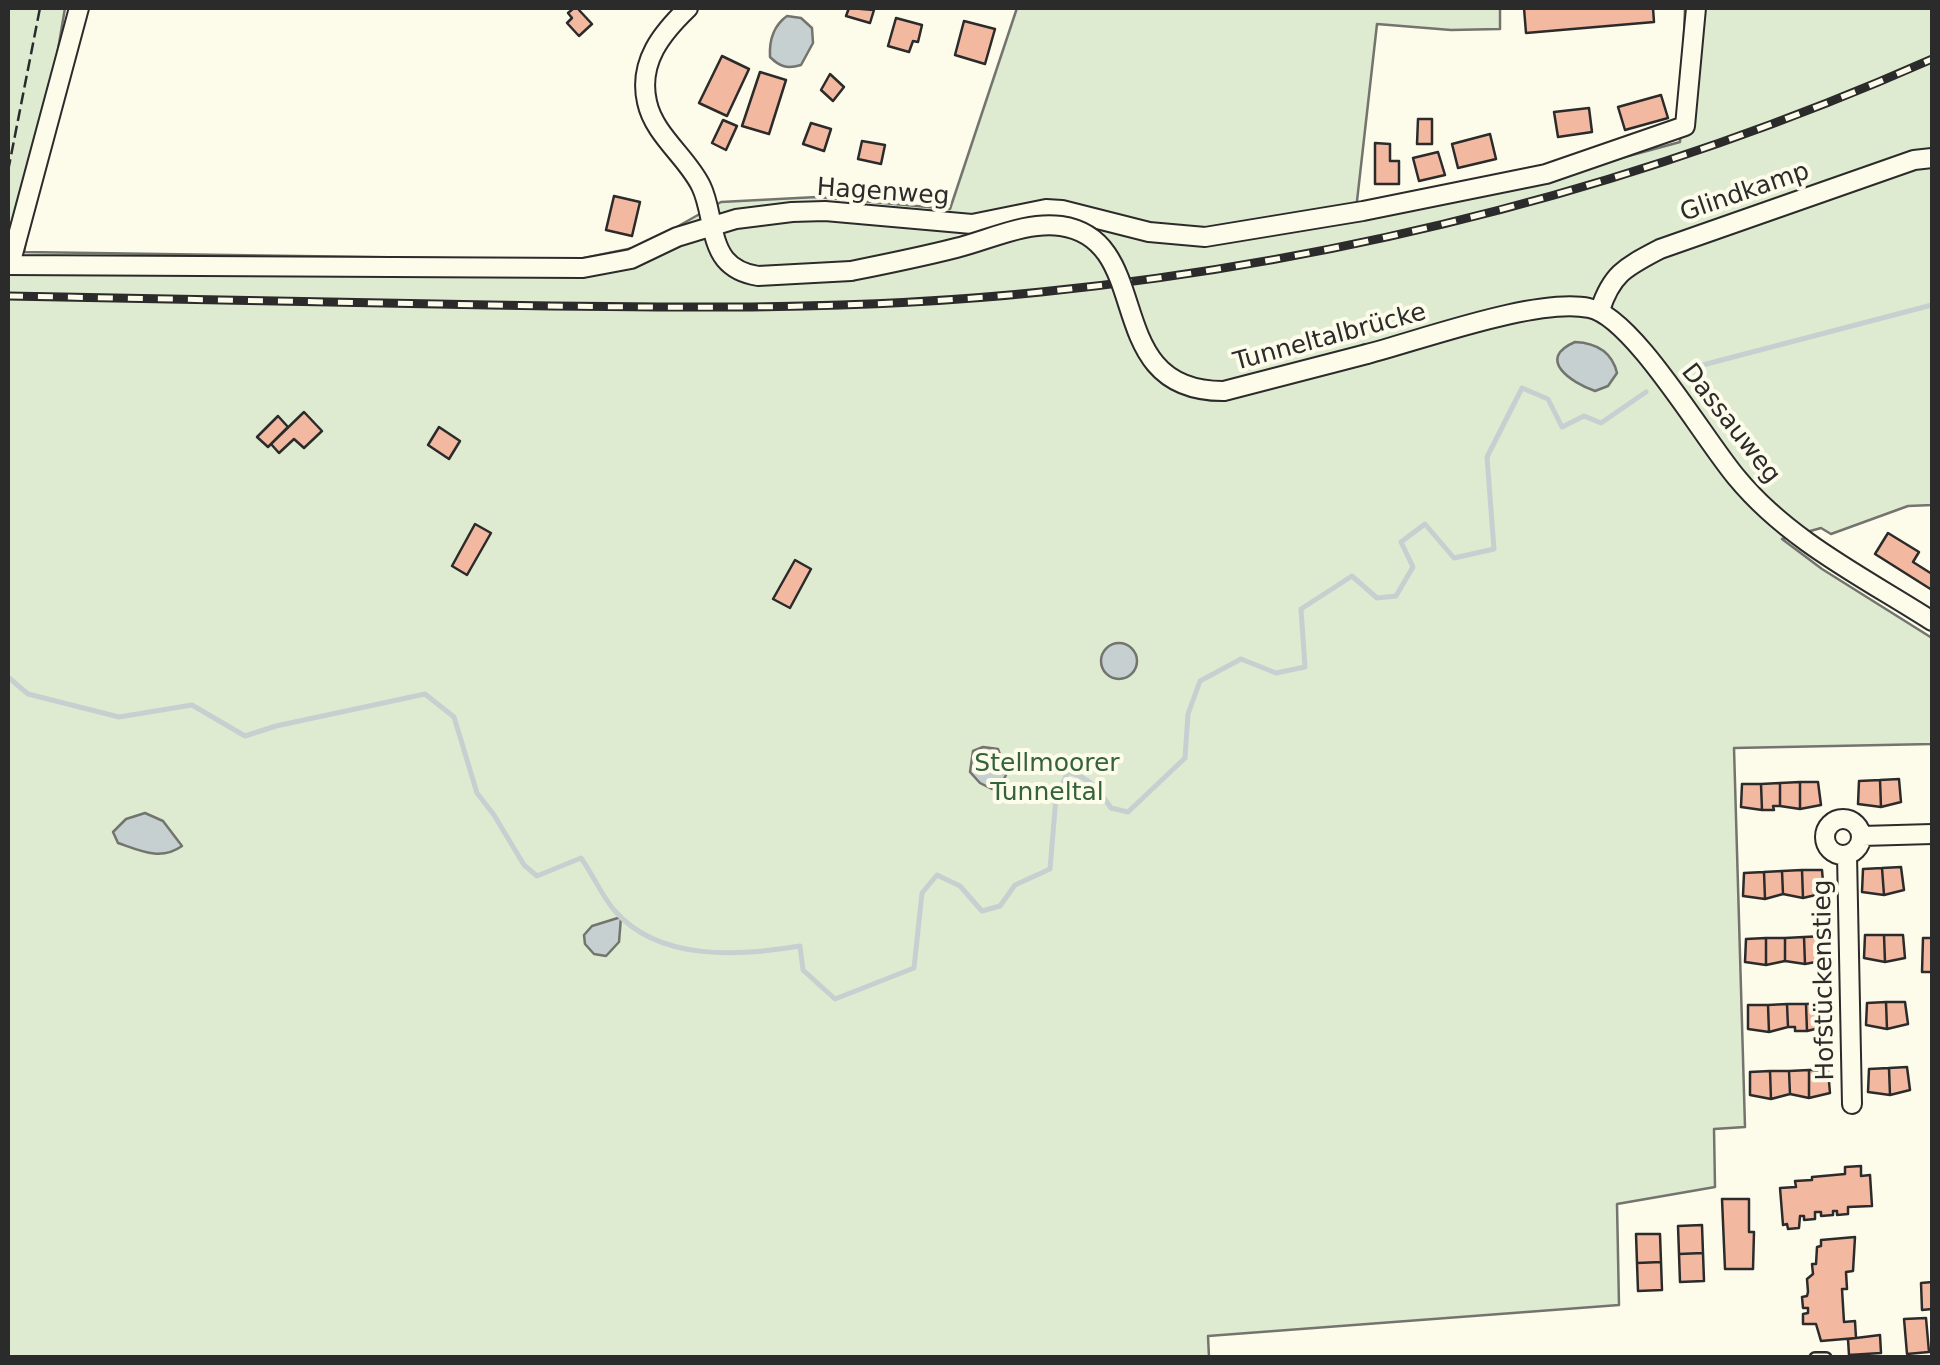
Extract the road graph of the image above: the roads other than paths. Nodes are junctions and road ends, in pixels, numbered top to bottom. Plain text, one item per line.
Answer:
1 (79, 8) edge
2 (688, 8) edge
3 (1696, 8) edge
4 (1932, 158) edge
5 (714, 226) junction
6 (9, 265) edge
7 (1600, 310) junction
8 (1932, 621) edge
9 (1932, 834) edge
10 (1862, 836) junction
11 (1847, 855) junction
12 (1852, 1104) dead end
13 (1814, 1358) edge
14 (1826, 1358) edge

1 - 6 street
2 - 5 street, Tunneltalbrücke
3 - 5 street, Hagenweg
4 - 7 street, Glindkamp
5 - 6 street, Hagenweg
5 - 7 street, Tunneltalbrücke, bridge
7 - 8 street, Dassauweg
9 - 10 street, Hofstückenstieg
10 - 11 street, Hofstückenstieg
10 - 11 street, Hofstückenstieg
11 - 12 street, Hofstückenstieg
13 - 14 lane

